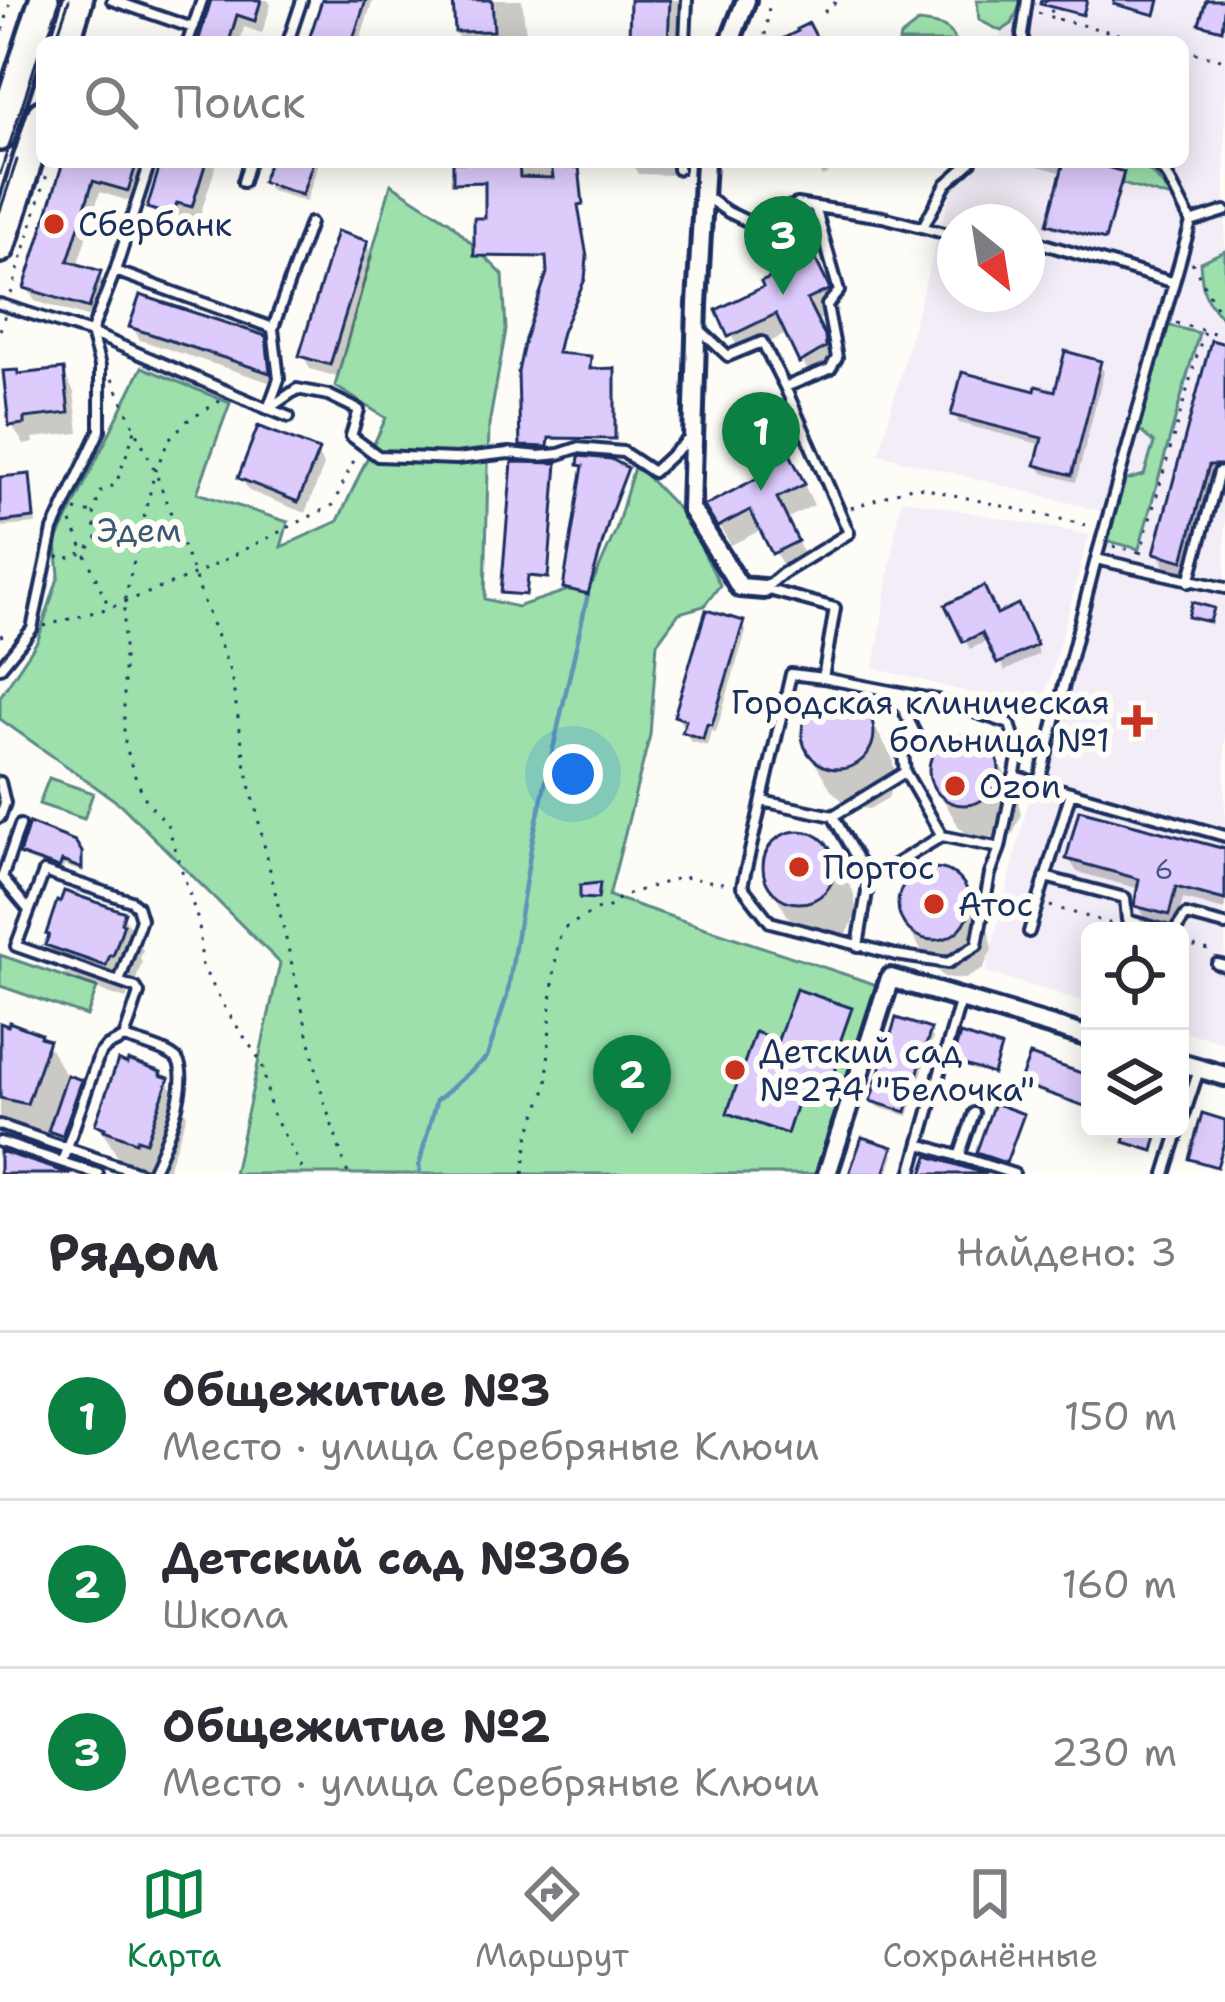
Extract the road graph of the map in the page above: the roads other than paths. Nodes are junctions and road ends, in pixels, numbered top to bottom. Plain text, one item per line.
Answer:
1 (44, 0) edge
2 (78, 0) edge
3 (112, 0) edge
4 (202, 0) edge
5 (302, 0) edge
6 (687, 0) edge
7 (746, 0) edge
8 (1026, 4) edge
9 (193, 28) junction
10 (67, 36) edge
11 (190, 36) edge
12 (290, 36) edge
13 (685, 36) edge
14 (732, 36) edge
15 (1022, 36) edge
16 (36, 134) edge
17 (0, 136) edge
18 (148, 168) edge
19 (247, 168) edge
20 (704, 168) edge
21 (964, 168) edge
22 (1160, 168) edge
23 (243, 182) dead end
24 (702, 194) junction
25 (815, 207) junction
26 (1225, 211) edge
27 (310, 223) dead end
28 (1191, 223) junction
29 (922, 227) junction
30 (937, 231) edge
31 (1045, 244) edge
32 (0, 248) edge
33 (115, 271) junction
34 (1172, 283) junction
35 (4, 305) edge
36 (697, 327) junction
37 (273, 328) junction
38 (92, 333) junction
39 (785, 387) junction
40 (268, 409) junction
41 (289, 417) dead end
42 (694, 434) junction
43 (1225, 473) edge
44 (1096, 560) junction
45 (1189, 582) junction
46 (1225, 588) edge
47 (764, 589) junction
48 (0, 668) edge
49 (823, 678) junction
50 (895, 692) junction
51 (905, 772) junction
52 (1014, 776) junction
53 (0, 782) edge
54 (1039, 783) junction
55 (1071, 793) junction
56 (762, 801) junction
57 (833, 816) junction
58 (0, 817) edge
59 (20, 833) dead end
60 (942, 836) junction
61 (1225, 836) edge
62 (1000, 848) junction
63 (1045, 877) junction
64 (869, 880) junction
65 (29, 910) junction
66 (1135, 922) edge
67 (1179, 922) edge
68 (1225, 925) edge
69 (1029, 932) dead end
70 (858, 946) junction
71 (119, 982) junction
72 (962, 999) junction
73 (1081, 1033) edge
74 (124, 1038) junction
75 (1189, 1066) edge
76 (1199, 1069) junction
77 (1225, 1076) edge
78 (1189, 1100) edge
79 (974, 1112) dead end
80 (0, 1125) edge
81 (1177, 1138) edge
82 (0, 1142) edge
83 (920, 1144) junction
84 (67, 1148) junction
85 (959, 1157) junction
86 (62, 1162) junction
87 (98, 1174) edge
88 (147, 1174) edge
89 (826, 1174) edge
90 (911, 1174) edge
91 (1014, 1174) edge
92 (1165, 1174) edge

1 - 17 highway
2 - 10 highway
3 - 9 lane
4 - 9 lane
5 - 12 lane
6 - 13 lane
7 - 14 street
8 - 15 lane
9 - 11 lane
16 - 32 highway
18 - 33 lane
19 - 23 lane
20 - 24 street
21 - 29 lane
22 - 28 lane
24 - 25 lane
24 - 36 street
25 - 29 lane
25 - 39 lane
26 - 28 lane
27 - 37 lane
28 - 34 lane
29 - 30 lane
31 - 34 lane
33 - 37 lane
33 - 38 lane
34 - 44 lane
35 - 38 lane
36 - 39 lane
36 - 42 street
37 - 40 lane
38 - 40 lane
38 - 48 lane
39 - 47 lane
40 - 41 lane
40 - 42 lane
42 - 47 street
43 - 45 lane
44 - 45 lane
44 - 54 lane
45 - 46 lane
47 - 49 lane
49 - 50 lane
49 - 56 lane
50 - 51 lane
50 - 52 lane
51 - 57 lane
51 - 60 lane
52 - 54 lane
52 - 62 lane
53 - 58 lane
54 - 55 lane
55 - 61 lane
55 - 63 lane
56 - 57 lane
56 - 70 lane
57 - 64 lane
59 - 65 lane
60 - 62 lane
60 - 64 lane
62 - 70 lane
63 - 66 lane
63 - 69 lane
64 - 70 lane
65 - 71 lane
65 - 71 lane
67 - 68 lane
71 - 74 lane
72 - 73 street
72 - 83 lane
72 - 89 street
74 - 84 lane
74 - 88 lane
75 - 76 street
76 - 77 street
76 - 78 lane
79 - 85 lane
80 - 84 lane
81 - 92 lane
82 - 86 lane
83 - 85 lane
83 - 90 lane
84 - 86 lane
84 - 88 lane
85 - 91 lane
86 - 87 lane

